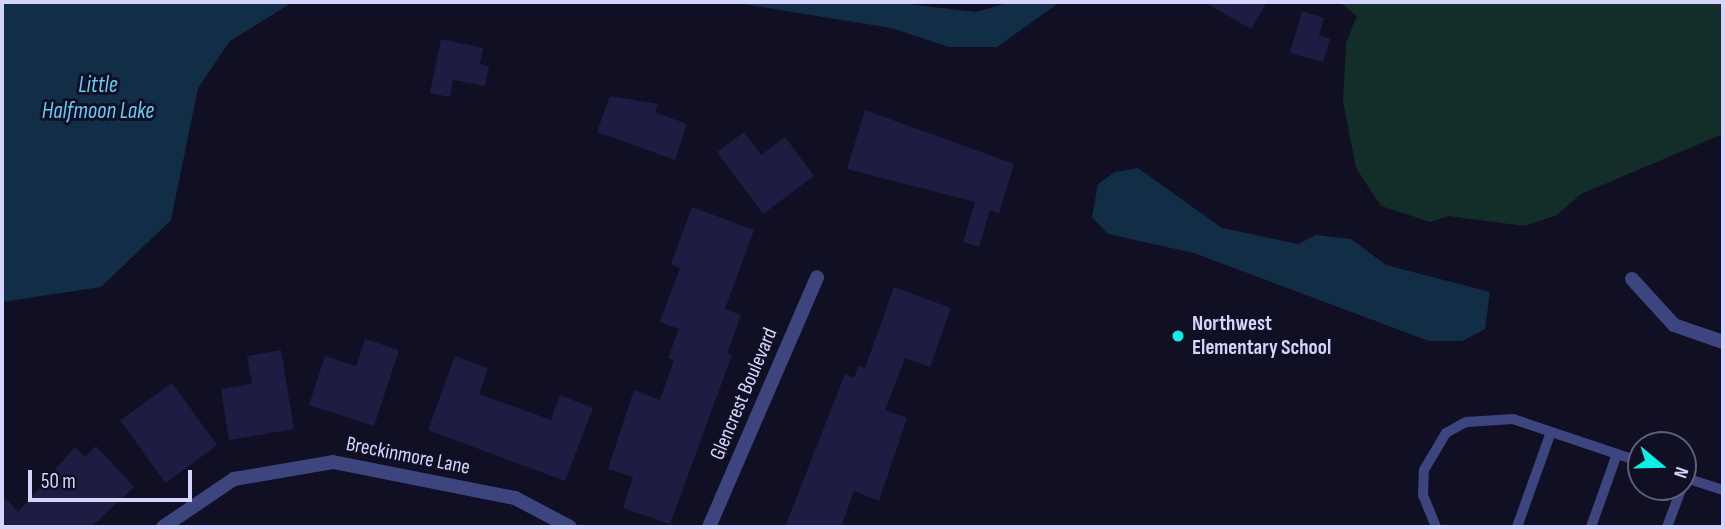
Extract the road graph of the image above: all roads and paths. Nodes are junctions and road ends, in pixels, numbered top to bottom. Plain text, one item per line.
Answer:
1 (817, 277) dead end
2 (1632, 279) dead end
3 (1723, 342) edge
4 (1551, 432) junction
5 (1617, 454) junction
6 (1627, 458) edge
7 (1697, 484) edge
8 (1723, 490) edge
9 (1676, 501) edge
10 (163, 527) edge
11 (570, 527) edge
12 (709, 527) edge
13 (1436, 527) edge
14 (1517, 527) edge
15 (1591, 527) edge
16 (1667, 527) edge

1 - 12 street, Glencrest Boulevard
2 - 3 street
4 - 5 lane
4 - 13 lane
4 - 14 lane
5 - 6 lane
5 - 15 lane
7 - 8 lane
9 - 16 lane
10 - 11 street, Breckinmore Lane

